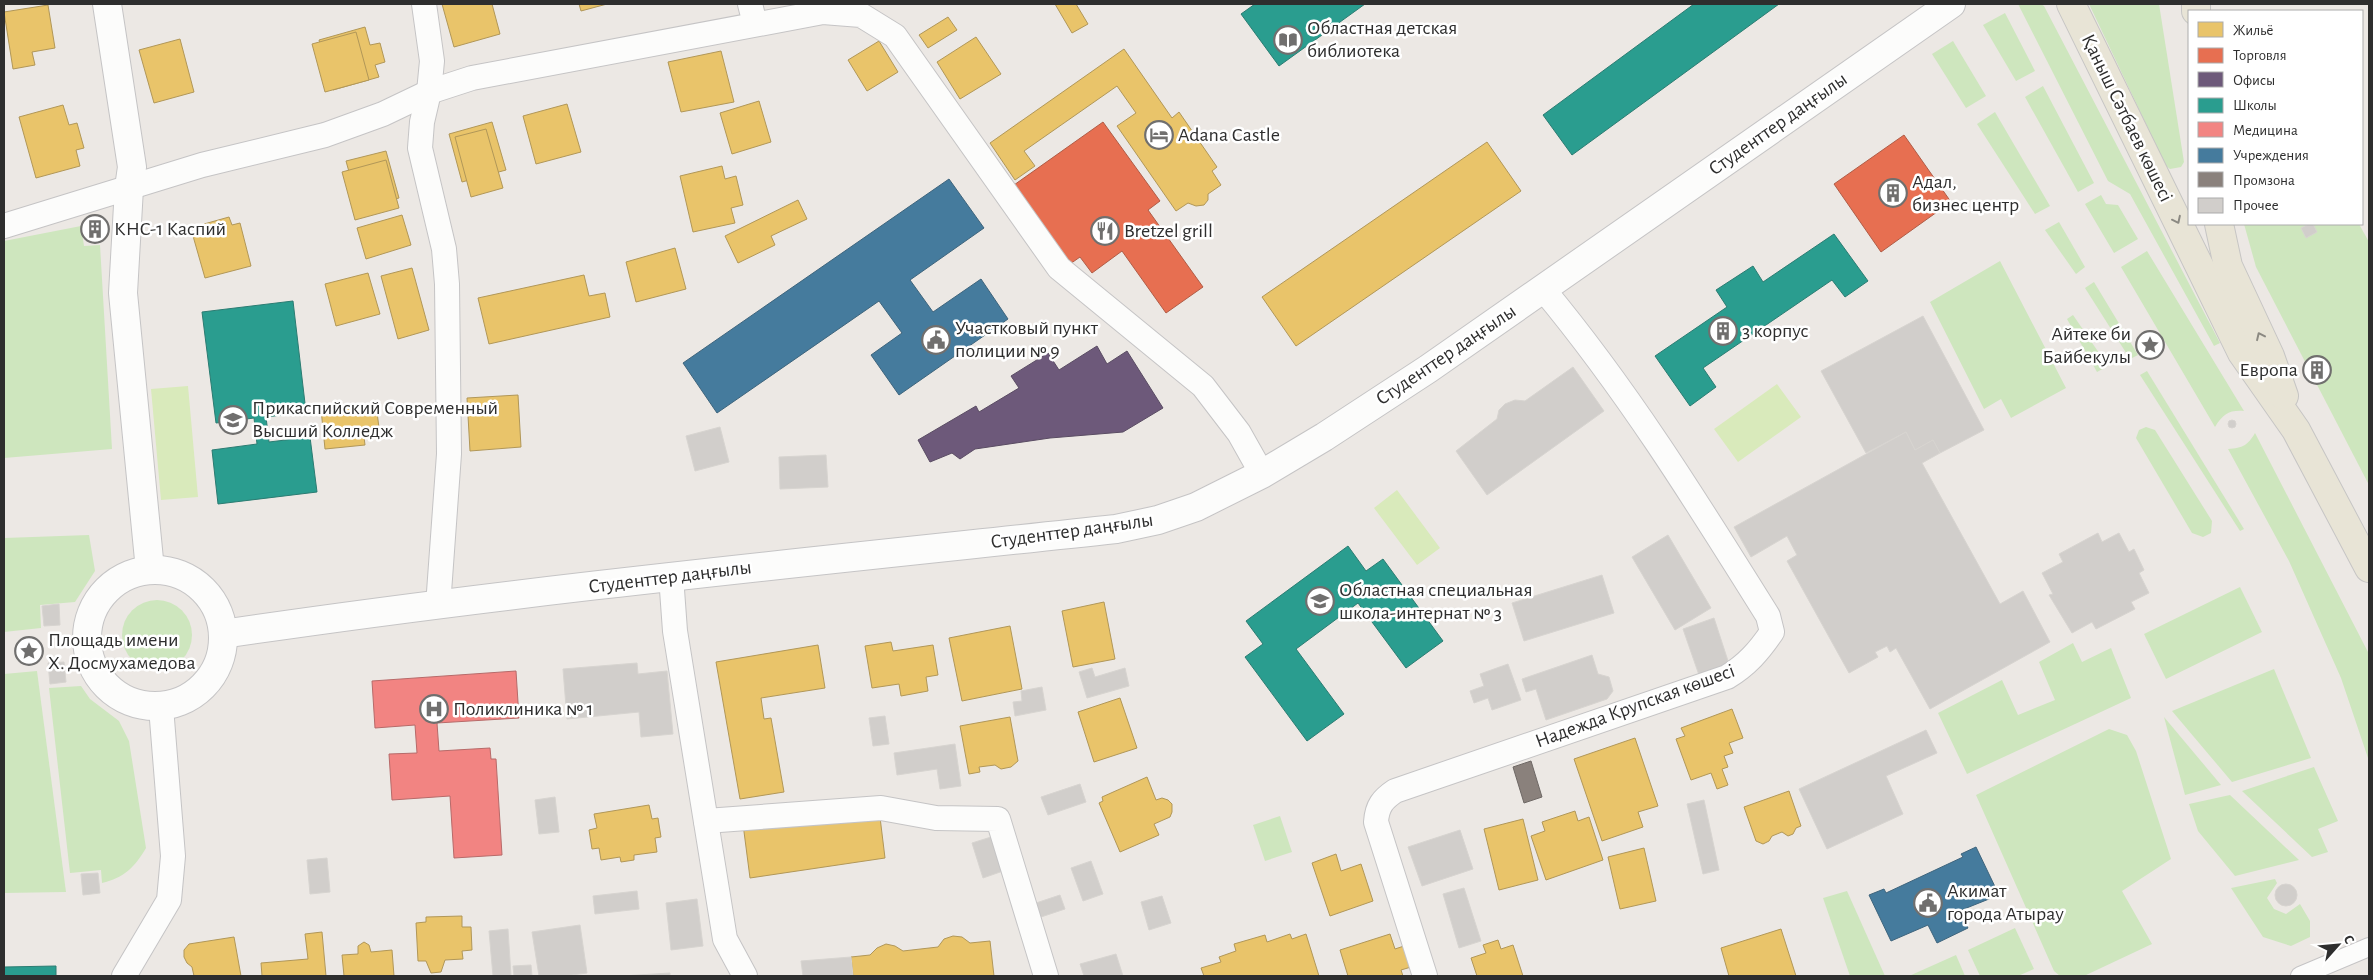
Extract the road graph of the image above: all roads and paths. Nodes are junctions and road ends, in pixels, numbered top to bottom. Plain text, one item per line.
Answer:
1 (107, 4) edge
2 (424, 4) edge
3 (1951, 4) edge
4 (2070, 4) edge
5 (753, 14) edge
6 (429, 92) junction
7 (129, 188) junction
8 (2220, 225) edge
9 (4, 226) edge
10 (1543, 289) junction
11 (2296, 430) junction
12 (1262, 474) junction
13 (2369, 568) edge
14 (150, 570) junction
15 (671, 576) junction
16 (438, 606) junction
17 (223, 634) junction
18 (161, 707) junction
19 (706, 821) junction
20 (2369, 947) edge
21 (124, 976) edge
22 (745, 976) edge
23 (1046, 976) edge
24 (1425, 976) edge
25 (2300, 976) edge

1 - 7 street
2 - 6 street
3 - 10 street, Студенттер даңғылы
4 -> 11 main road, Қаныш Сәтбаев көшесі
5 - 6 street
5 - 12 street
6 - 7 street
6 - 16 street
7 - 9 street
7 - 14 street
11 -> 8 main road
10 - 12 street, Студенттер даңғылы
10 - 24 street, Надежда Крупская көшесі
11 - 13 main road
12 - 15 street, Студенттер даңғылы
14 - 17 street
14 - 18 street
15 - 16 street, Студенттер даңғылы
15 - 19 street
16 - 17 street, Студенттер даңғылы
17 - 18 street
18 - 21 street
19 - 22 street
19 - 23 street
20 - 25 street

